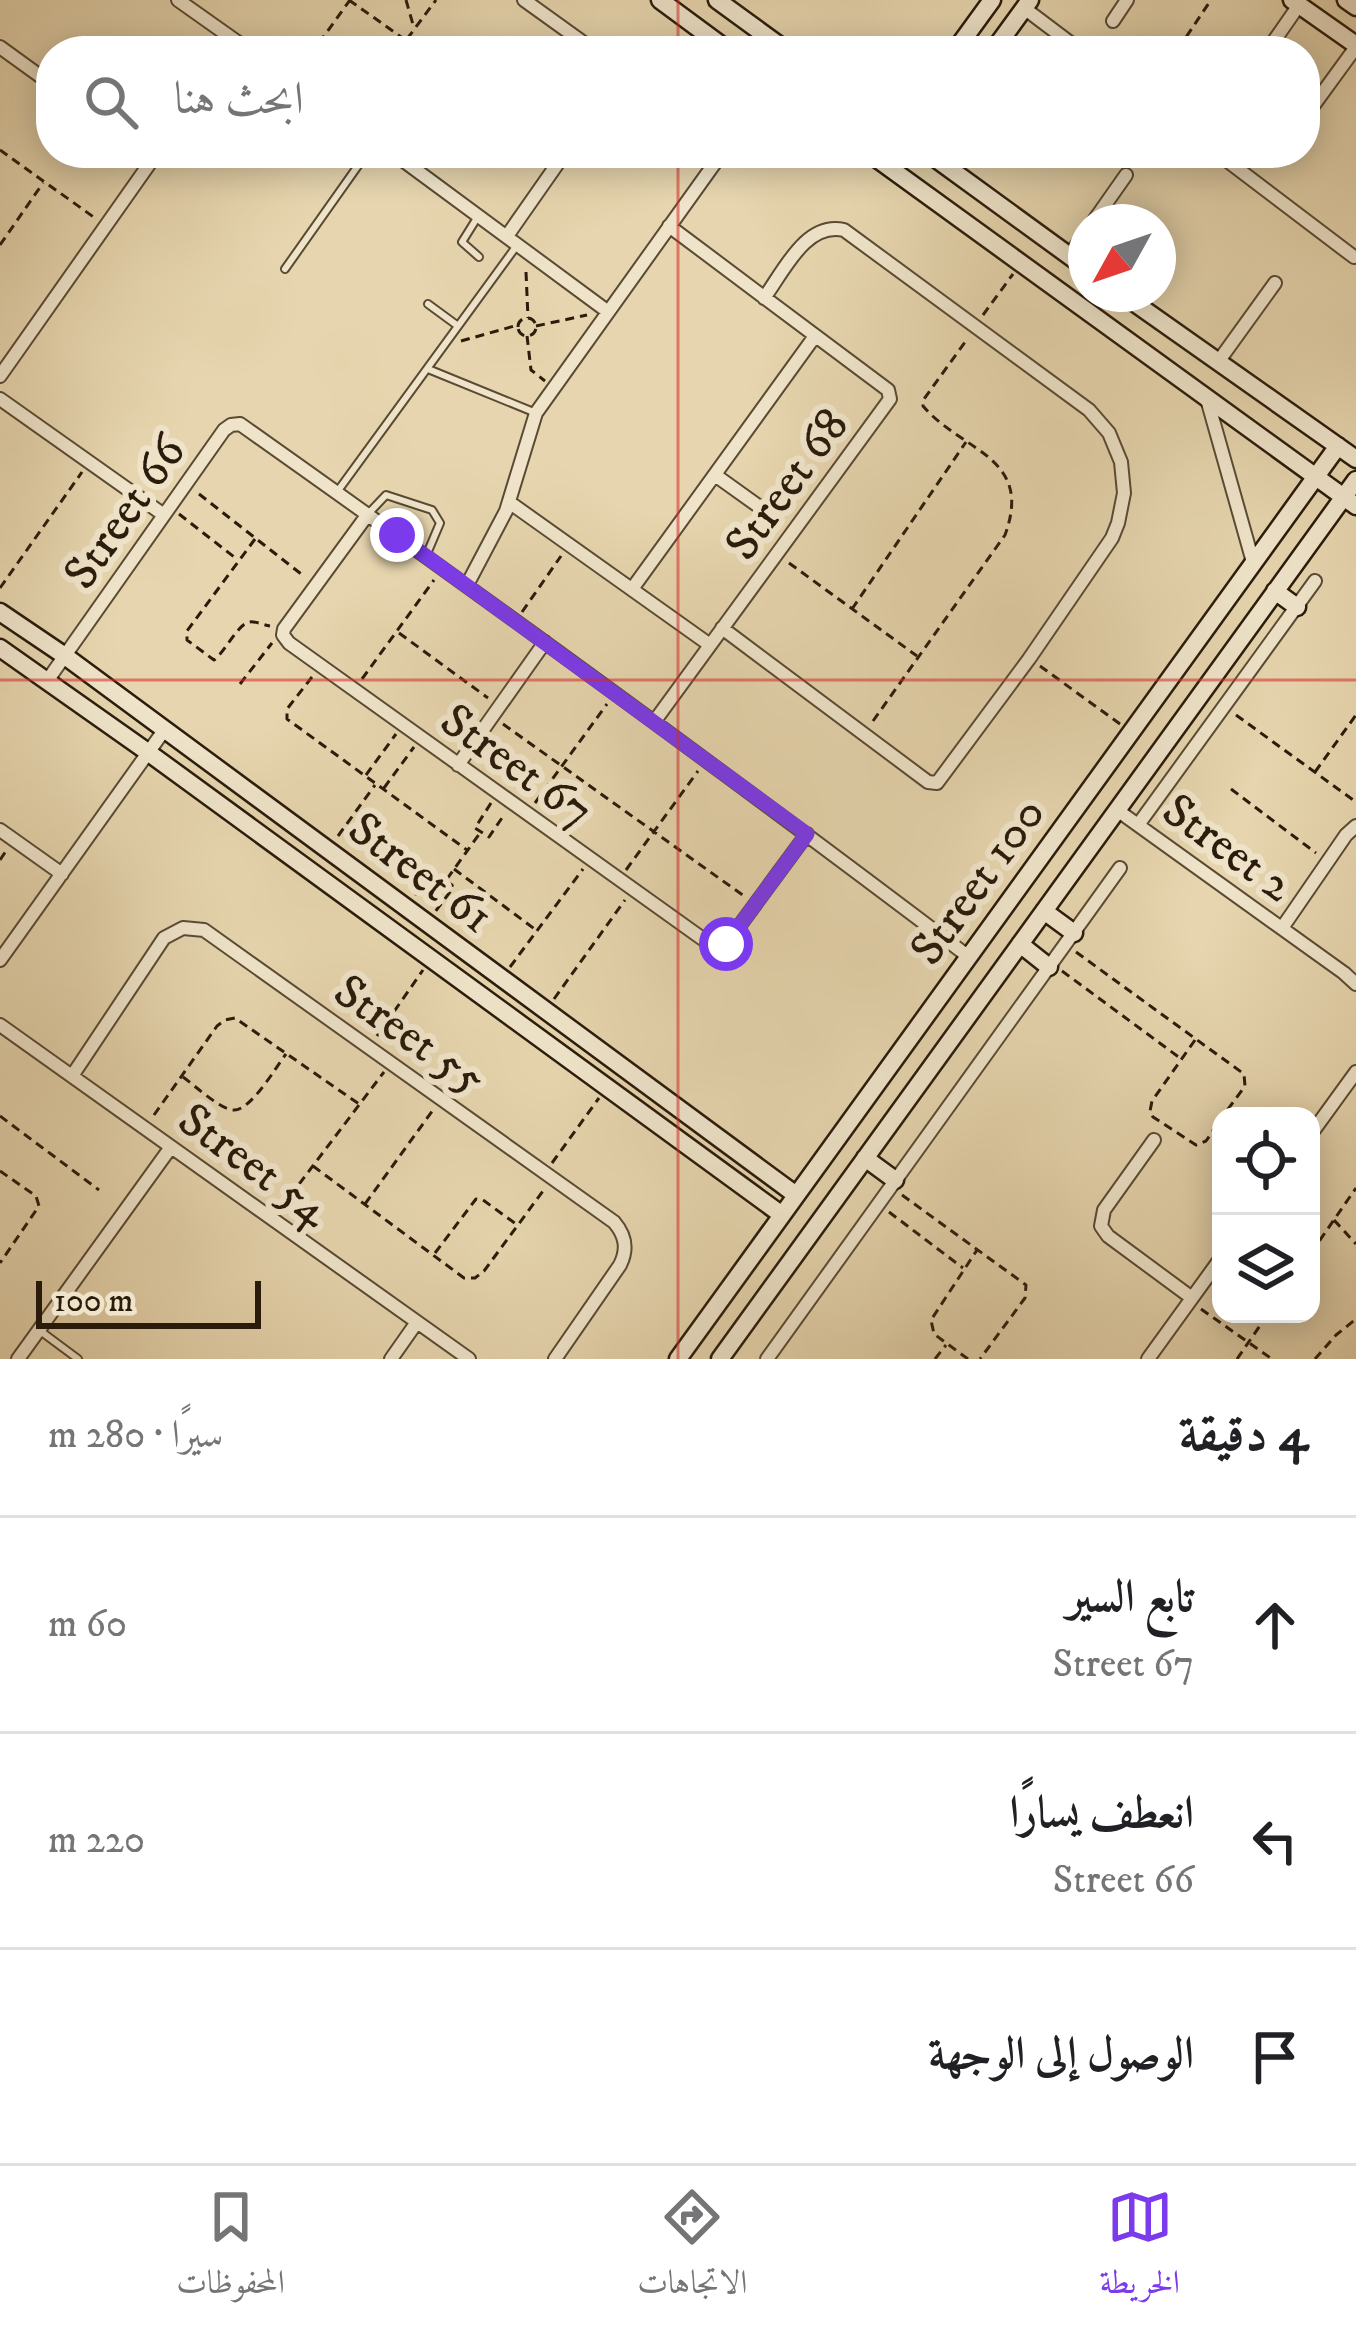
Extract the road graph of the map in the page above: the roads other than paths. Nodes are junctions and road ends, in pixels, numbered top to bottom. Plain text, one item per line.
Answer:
1 (178, 0) edge
2 (524, 0) edge
3 (659, 0) edge
4 (717, 0) edge
5 (992, 0) edge
6 (1126, 0) edge
7 (1346, 0) edge
8 (1295, 3) edge
9 (1027, 4) edge
10 (1356, 7) edge
11 (1113, 21) dead end
12 (221, 36) edge
13 (574, 36) edge
14 (708, 36) edge
15 (767, 36) edge
16 (966, 36) edge
17 (1004, 36) edge
18 (1064, 36) edge
19 (1276, 36) edge
20 (1356, 46) edge
21 (0, 47) edge
22 (36, 73) edge
23 (1320, 96) edge
24 (144, 168) edge
25 (356, 168) edge
26 (413, 168) edge
27 (558, 168) edge
28 (711, 168) edge
29 (890, 168) edge
30 (948, 168) edge
31 (1236, 168) edge
32 (1126, 175) dead end
33 (981, 193) junction
34 (1106, 204) edge
35 (479, 215) junction
36 (962, 220) junction
37 (669, 226) junction
38 (517, 243) junction
39 (1068, 255) edge
40 (1354, 256) edge
41 (479, 257) dead end
42 (285, 269) dead end
43 (1275, 283) dead end
44 (764, 298) junction
45 (428, 304) dead end
46 (608, 311) junction
47 (1147, 312) edge
48 (458, 326) junction
49 (815, 336) junction
50 (1218, 362) junction
51 (427, 368) junction
52 (0, 376) edge
53 (1206, 398) junction
54 (0, 399) edge
55 (536, 413) junction
56 (1338, 446) junction
57 (1356, 459) edge
58 (715, 475) junction
59 (1316, 477) junction
60 (1356, 480) edge
61 (337, 492) junction
62 (1350, 501) edge
63 (509, 502) junction
64 (167, 511) junction
65 (368, 514) junction
66 (775, 518) dead end
67 (426, 556) junction
68 (1253, 562) junction
69 (1316, 581) dead end
70 (466, 585) junction
71 (632, 589) junction
72 (1275, 591) junction
73 (1297, 607) junction
74 (0, 612) edge
75 (722, 628) junction
76 (1204, 631) junction
77 (545, 642) junction
78 (710, 645) junction
79 (0, 648) edge
80 (1231, 652) junction
81 (65, 656) junction
82 (47, 680) junction
83 (654, 722) junction
84 (165, 729) junction
85 (149, 752) junction
86 (458, 765) junction
87 (1117, 810) junction
88 (1138, 825) junction
89 (1356, 826) edge
90 (0, 830) edge
91 (807, 834) junction
92 (1120, 868) dead end
93 (62, 874) junction
94 (1044, 911) junction
95 (1282, 928) junction
96 (1069, 939) junction
97 (1020, 944) junction
98 (969, 957) junction
99 (0, 960) edge
100 (1050, 965) junction
101 (1356, 984) edge
102 (2, 1030) edge
103 (1356, 1072) edge
104 (72, 1076) junction
105 (881, 1078) junction
106 (909, 1098) junction
107 (1320, 1122) edge
108 (1154, 1140) dead end
109 (171, 1147) junction
110 (866, 1158) junction
111 (893, 1184) junction
112 (796, 1196) junction
113 (782, 1215) junction
114 (1212, 1271) edge
115 (1191, 1300) junction
116 (417, 1322) junction
117 (38, 1330) junction
118 (18, 1359) edge
119 (78, 1359) edge
120 (392, 1359) edge
121 (469, 1359) edge
122 (554, 1359) edge
123 (678, 1359) edge
124 (721, 1359) edge
125 (767, 1359) edge
126 (1148, 1359) edge

1 - 12 street
2 - 13 street
3 - 14 main road
4 - 15 main road
5 - 16 main road
6 - 11 street
7 - 10 main road
8 - 19 street
8 - 20 main road
9 - 17 main road
9 - 18 street
20 - 23 street
21 - 22 street
24 - 52 street
25 - 42 lane
26 - 35 street
27 - 38 street
28 - 37 street
29 - 36 main road
30 - 33 main road
31 - 40 street
32 - 34 street
33 - 36 main road
33 - 39 main road
35 - 38 street
35 - 41 lane
36 - 53 main road
37 - 44 street, Street 68
37 - 46 street
38 - 46 street
38 - 48 lane
43 - 50 street
44 - 49 street, Street 68
44 - 75 street
45 - 48 lane
46 - 55 street
47 - 50 main road
48 - 51 lane
49 - 58 street
49 - 75 street, Street 68
50 - 56 main road
51 - 55 lane
51 - 61 lane
53 - 59 main road
53 - 68 street
54 - 64 street
55 - 63 street
56 - 57 main road
56 - 59 main road, Street 100
58 - 66 street
58 - 71 street
59 - 62 main road
59 - 68 main road, Street 100
60 - 62 main road, Street 100
61 - 64 street, Street 66
61 - 65 street, Street 66
62 - 72 main road, Street 100
63 - 70 street
63 - 71 street
64 - 81 street, Street 66
65 - 67 street, Street 66
65 - 67 lane
65 - 86 street, Street 67
67 - 70 street, Street 66
68 - 76 main road, Street 100
69 - 73 street
70 - 77 street, Street 66
71 - 78 street
72 - 73 main road
72 - 80 main road, Street 100
73 - 88 street
74 - 81 main road, Street 61
75 - 78 street, Street 68
76 - 80 main road
76 - 98 main road, Street 100
77 - 83 street, Street 66
77 - 86 street
78 - 83 street, Street 68
79 - 82 main road, Street 61
80 - 87 main road, Street 100
81 - 82 street, Street 66
81 - 84 main road, Street 61
82 - 85 main road, Street 61
83 - 91 street, Street 66
84 - 85 street
84 - 112 main road, Street 61
85 - 93 street
85 - 113 main road, Street 61
86 - 91 street, Street 67
87 - 88 street, Street 2
87 - 94 main road, Street 100
88 - 95 street, Street 2
89 - 95 street
90 - 93 street
91 - 98 street, Street 66
92 - 96 street
93 - 99 street
94 - 96 main road
94 - 97 main road, Street 100
95 - 101 street, Street 2
96 - 100 street
97 - 100 main road
97 - 106 main road, Street 100
98 - 105 main road, Street 100
100 - 111 street
102 - 104 street, Street 54
103 - 107 street
104 - 109 street, Street 54
104 - 122 street, Street 55
105 - 106 main road
105 - 112 main road, Street 100
106 - 110 main road, Street 100
108 - 115 street
109 - 116 street, Street 54
109 - 117 street
110 - 111 main road
110 - 124 main road, Street 100
111 - 125 street
112 - 113 main road, Street 100
113 - 123 main road, Street 100
114 - 115 street
115 - 126 street
116 - 120 street
116 - 121 street, Street 54
117 - 118 street
117 - 119 lane

